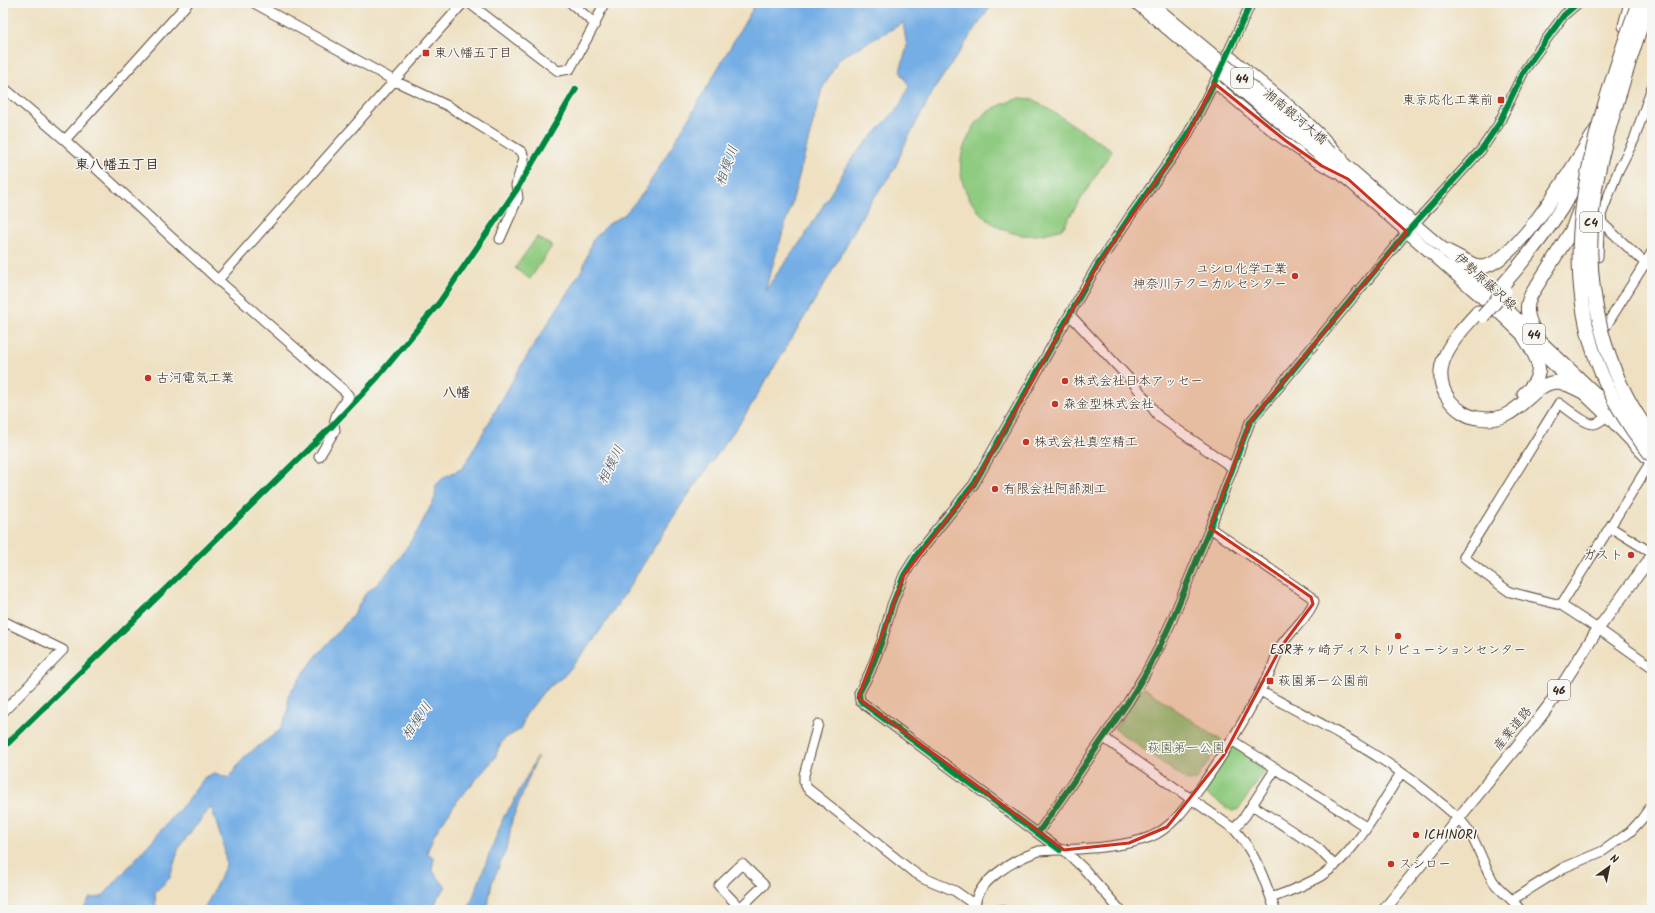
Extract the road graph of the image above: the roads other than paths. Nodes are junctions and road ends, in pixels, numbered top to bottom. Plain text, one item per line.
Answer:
1 (188, 3) edge
2 (254, 3) edge
3 (463, 3) edge
4 (469, 3) edge
5 (571, 3) edge
6 (604, 3) edge
7 (1136, 3) edge
8 (1151, 3) edge
9 (1251, 3) edge
10 (1576, 3) edge
11 (1631, 3) edge
12 (1638, 3) edge
13 (1650, 3) edge
14 (1652, 14) edge
15 (595, 24) junction
16 (1227, 53) junction
17 (395, 81) junction
18 (1214, 83) junction
19 (3, 87) edge
20 (1652, 87) edge
21 (1598, 127) junction
22 (65, 140) junction
23 (1329, 157) junction
24 (1596, 161) junction
25 (1352, 176) junction
26 (1602, 222) junction
27 (1411, 228) junction
28 (500, 239) dead end
29 (1446, 250) junction
30 (1652, 252) edge
31 (1648, 265) edge
32 (218, 280) junction
33 (1503, 289) junction
34 (1480, 314) junction
35 (1070, 315) junction
36 (1606, 326) junction
37 (1530, 336) junction
38 (1581, 391) junction
39 (1612, 415) junction
40 (1652, 436) edge
41 (1652, 447) edge
42 (319, 457) dead end
43 (1652, 460) edge
44 (1233, 468) junction
45 (1610, 527) junction
46 (1210, 528) junction
47 (1652, 553) edge
48 (1652, 556) edge
49 (1561, 605) junction
50 (3, 622) edge
51 (1598, 628) junction
52 (1652, 666) edge
53 (1260, 691) junction
54 (3, 712) edge
55 (818, 724) dead end
56 (1104, 738) junction
57 (1233, 741) junction
58 (1276, 768) junction
59 (1401, 773) junction
60 (1192, 798) junction
61 (1652, 804) edge
62 (1252, 805) junction
63 (1458, 818) junction
64 (1366, 826) junction
65 (1234, 829) junction
66 (1038, 833) junction
67 (1062, 850) junction
68 (1335, 866) junction
69 (1271, 898) junction
70 (1512, 900) junction
71 (976, 908) edge
72 (740, 909) edge
73 (1120, 910) edge
74 (1275, 910) edge
75 (1384, 910) edge
76 (1520, 910) edge

1 - 22 street
2 - 17 street
3 - 17 street
4 - 15 street
5 - 15 street
6 - 15 street
7 - 23 main road, 湘南銀河大橋 / 44, bridge
8 - 23 main road, 湘南銀河大橋 / 44, bridge
9 - 16 street
10 - 27 street
11 - 21 highway
12 - 43 highway, C4, bridge
13 - 40 highway, C4, bridge
14 - 24 highway
16 - 18 street
16 - 25 street
17 - 28 street
17 - 32 street
18 - 25 street
18 - 35 street
19 - 22 street
20 - 26 street
21 - 29 highway
21 - 33 highway
22 - 32 street
23 - 25 main road, 伊勢原藤沢線 / 44
24 - 33 highway
24 - 37 highway
25 - 27 main road, 伊勢原藤沢線 / 44
26 - 31 street
26 - 36 street
27 - 29 main road, 伊勢原藤沢線 / 44
27 - 37 main road, 伊勢原藤沢線 / 44
27 - 44 street
29 - 37 main road, 伊勢原藤沢線 / 44
30 - 31 street
31 - 36 street
32 - 42 street
33 - 34 highway, bridge
34 - 37 highway
34 - 38 highway
35 - 44 street
35 - 66 street
36 - 39 street
37 - 38 main road, 伊勢原藤沢線 / 44
37 - 39 main road, 伊勢原藤沢線 / 44
38 - 39 main road, 伊勢原藤沢線 / 44
39 - 41 main road, 伊勢原藤沢線 / 44
39 - 43 main road, 伊勢原藤沢線 / 44
39 - 49 street
43 - 45 street
44 - 46 street
45 - 47 street
45 - 49 street
46 - 53 street
46 - 56 street
48 - 51 main road, 産業道路 / 46
49 - 51 street
50 - 54 street
51 - 52 street
51 - 63 main road, 産業道路 / 46
53 - 57 street
53 - 59 street
55 - 71 street
56 - 60 street
56 - 66 street
57 - 58 street
57 - 60 street
58 - 62 street
58 - 64 street
59 - 63 street
59 - 64 street
60 - 65 street
60 - 67 street
61 - 70 street
62 - 65 street
62 - 68 street
63 - 70 street
63 - 75 main road, 産業道路 / 46
64 - 68 street
65 - 69 street
66 - 67 street
67 - 71 street
67 - 73 street
68 - 69 street
69 - 74 street
70 - 76 street
72 - 72 street

